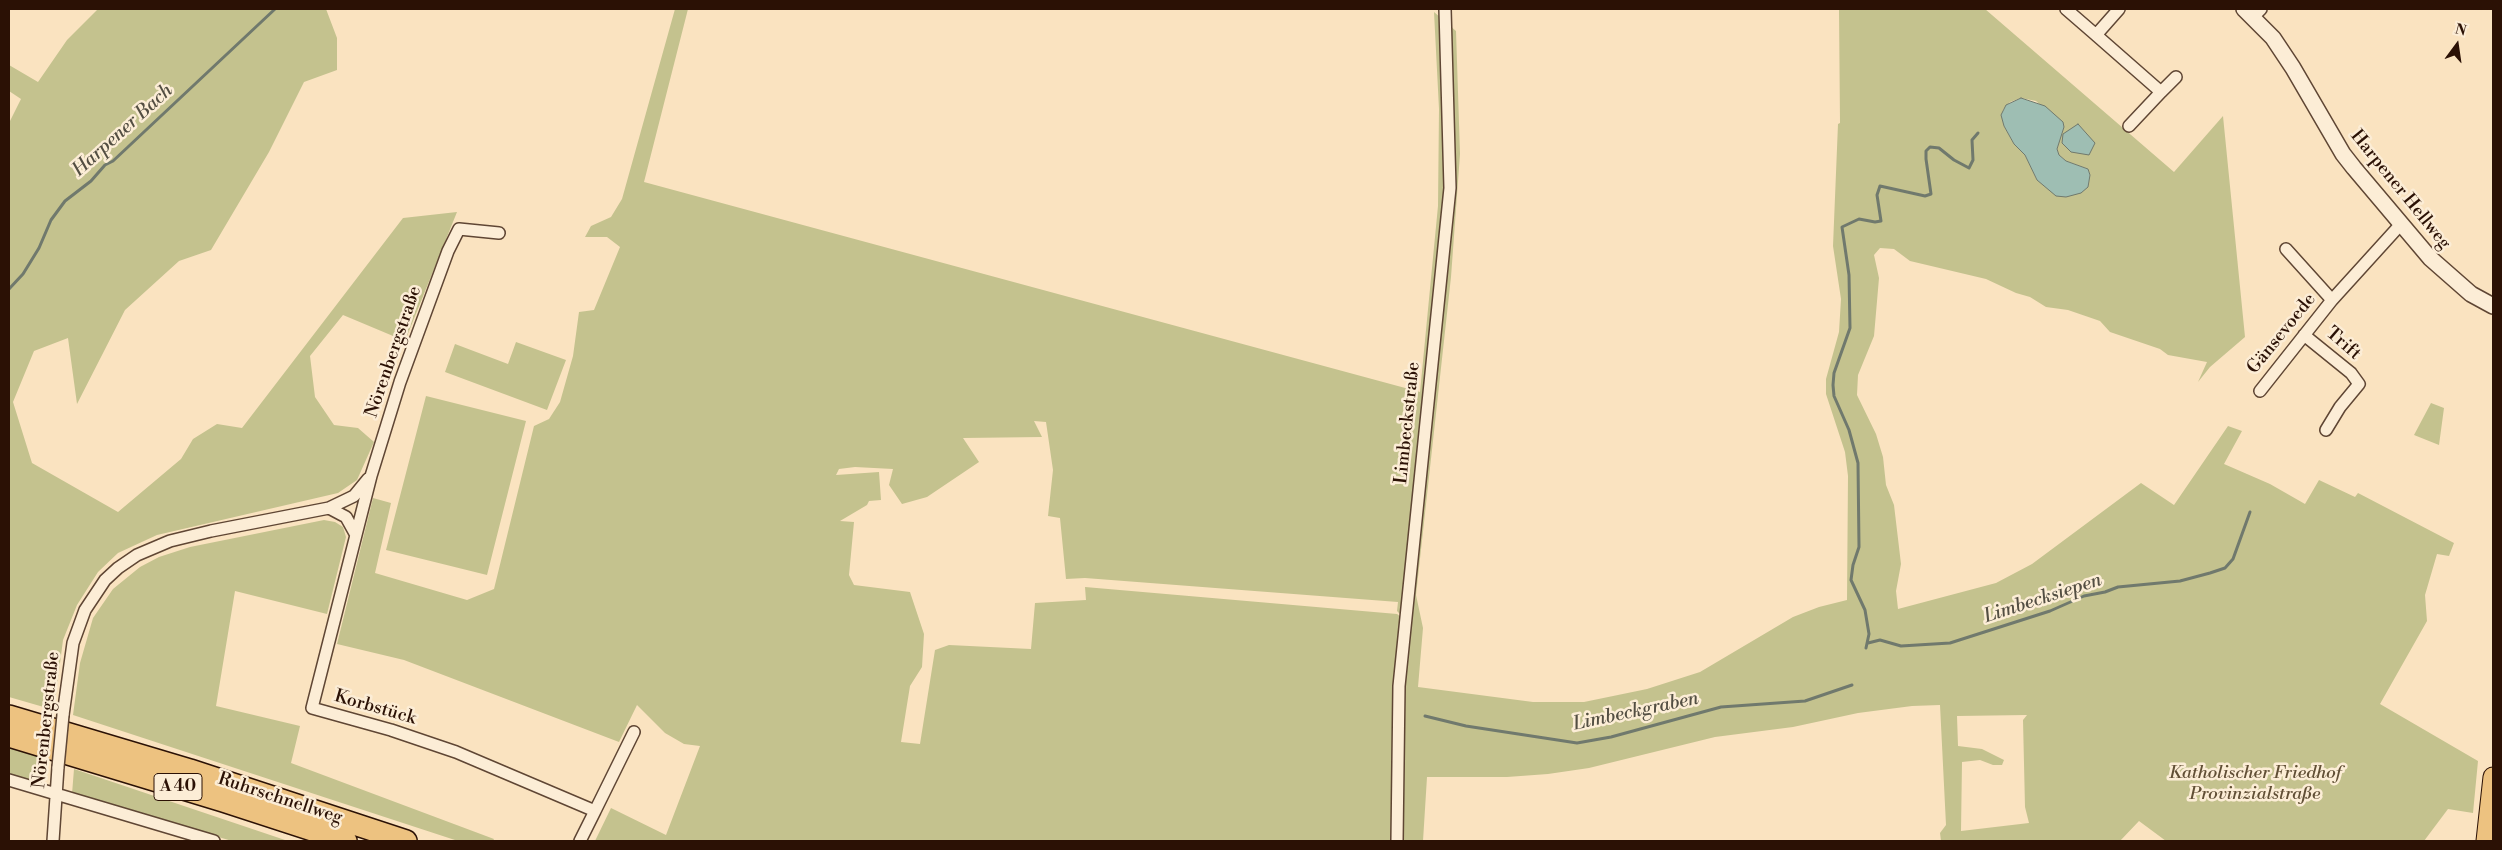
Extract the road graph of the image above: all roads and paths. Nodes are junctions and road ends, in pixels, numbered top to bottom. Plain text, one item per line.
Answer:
1 (1445, 9) edge
2 (2066, 9) edge
3 (2119, 9) edge
4 (2253, 11) edge
5 (2096, 35) junction
6 (2176, 77) dead end
7 (2161, 92) junction
8 (2129, 126) dead end
9 (2401, 224) junction
10 (499, 233) dead end
11 (2286, 250) dead end
12 (2332, 300) junction
13 (2493, 306) edge
14 (2304, 335) junction
15 (2260, 391) dead end
16 (2326, 430) dead end
17 (371, 476) junction
18 (329, 508) junction
19 (356, 535) junction
20 (9, 716) edge
21 (634, 732) dead end
22 (9, 736) edge
23 (2493, 777) edge
24 (9, 780) edge
25 (56, 794) junction
26 (595, 811) junction
27 (53, 841) edge
28 (214, 841) edge
29 (346, 841) edge
30 (406, 841) edge
31 (580, 841) edge
32 (1397, 841) edge
33 (2486, 841) edge

1 - 32 street, Limbeckstraße
2 - 5 street
3 - 5 street
4 - 9 street, Harpener Hellweg
5 - 7 street
6 - 7 street
7 - 8 street
9 - 12 street, Gänsevoede
9 - 13 street, Harpener Hellweg
10 - 17 street, Nörenbergstraße
11 - 12 street, Gänsevoede
12 - 14 street, Gänsevoede
14 - 15 street, Gänsevoede
14 - 16 street, Trift
17 - 18 street, Nörenbergstraße
17 - 19 street, Korbstück
18 - 19 street
18 - 25 street, Nörenbergstraße, bridge
19 - 26 street, Korbstück
20 - 30 highway, Ruhrschnellweg / A 40
21 - 26 street
22 - 29 highway, Ruhrschnellweg / A 40
23 - 33 main road
24 - 25 street
25 - 27 street, Nörenbergstraße
25 - 28 street
26 - 31 street

